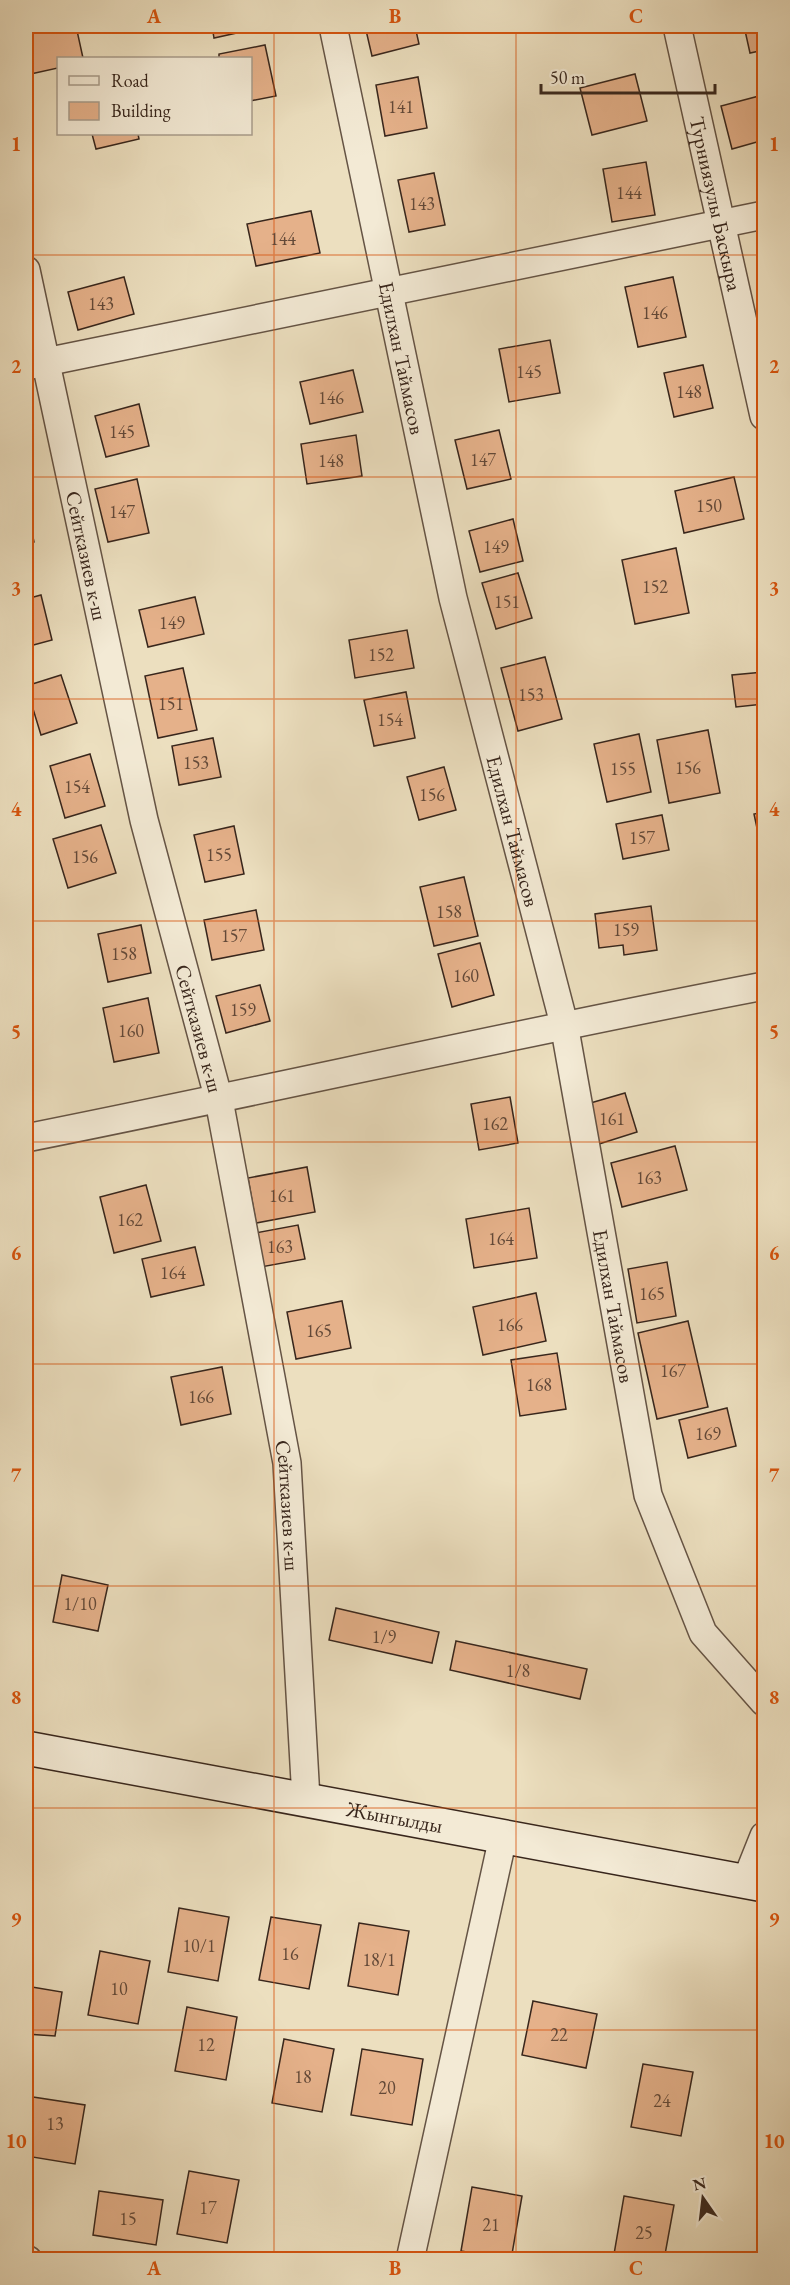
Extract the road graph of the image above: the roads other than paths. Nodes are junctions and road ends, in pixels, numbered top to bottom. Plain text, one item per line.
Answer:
1 (333, 26) edge
2 (677, 26) edge
3 (765, 215) edge
4 (721, 224) junction
5 (26, 270) edge
6 (390, 290) junction
7 (35, 365) edge
8 (765, 416) edge
9 (765, 986) edge
10 (564, 1024) junction
11 (219, 1100) junction
12 (26, 1138) edge
13 (765, 1702) edge
14 (26, 1748) edge
15 (306, 1799) junction
16 (765, 1836) edge
17 (503, 1837) junction
18 (755, 1883) edge
19 (410, 2259) edge

1 - 6 street, Едилхан Таймасов
2 - 4 street, Турниязулы Баскыра
3 - 4 street
4 - 6 street
4 - 8 street, Турниязулы Баскыра
5 - 7 street, Сейтказиев к-ш
6 - 7 street
6 - 10 street, Едилхан Таймасов
7 - 11 street, Сейтказиев к-ш
9 - 10 street
10 - 11 street
10 - 13 street, Едилхан Таймасов
11 - 12 street
11 - 15 street, Сейтказиев к-ш
14 - 15 street, Жынгылды
15 - 17 street, Жынгылды
16 - 18 street
17 - 18 street, Жынгылды
17 - 19 street

